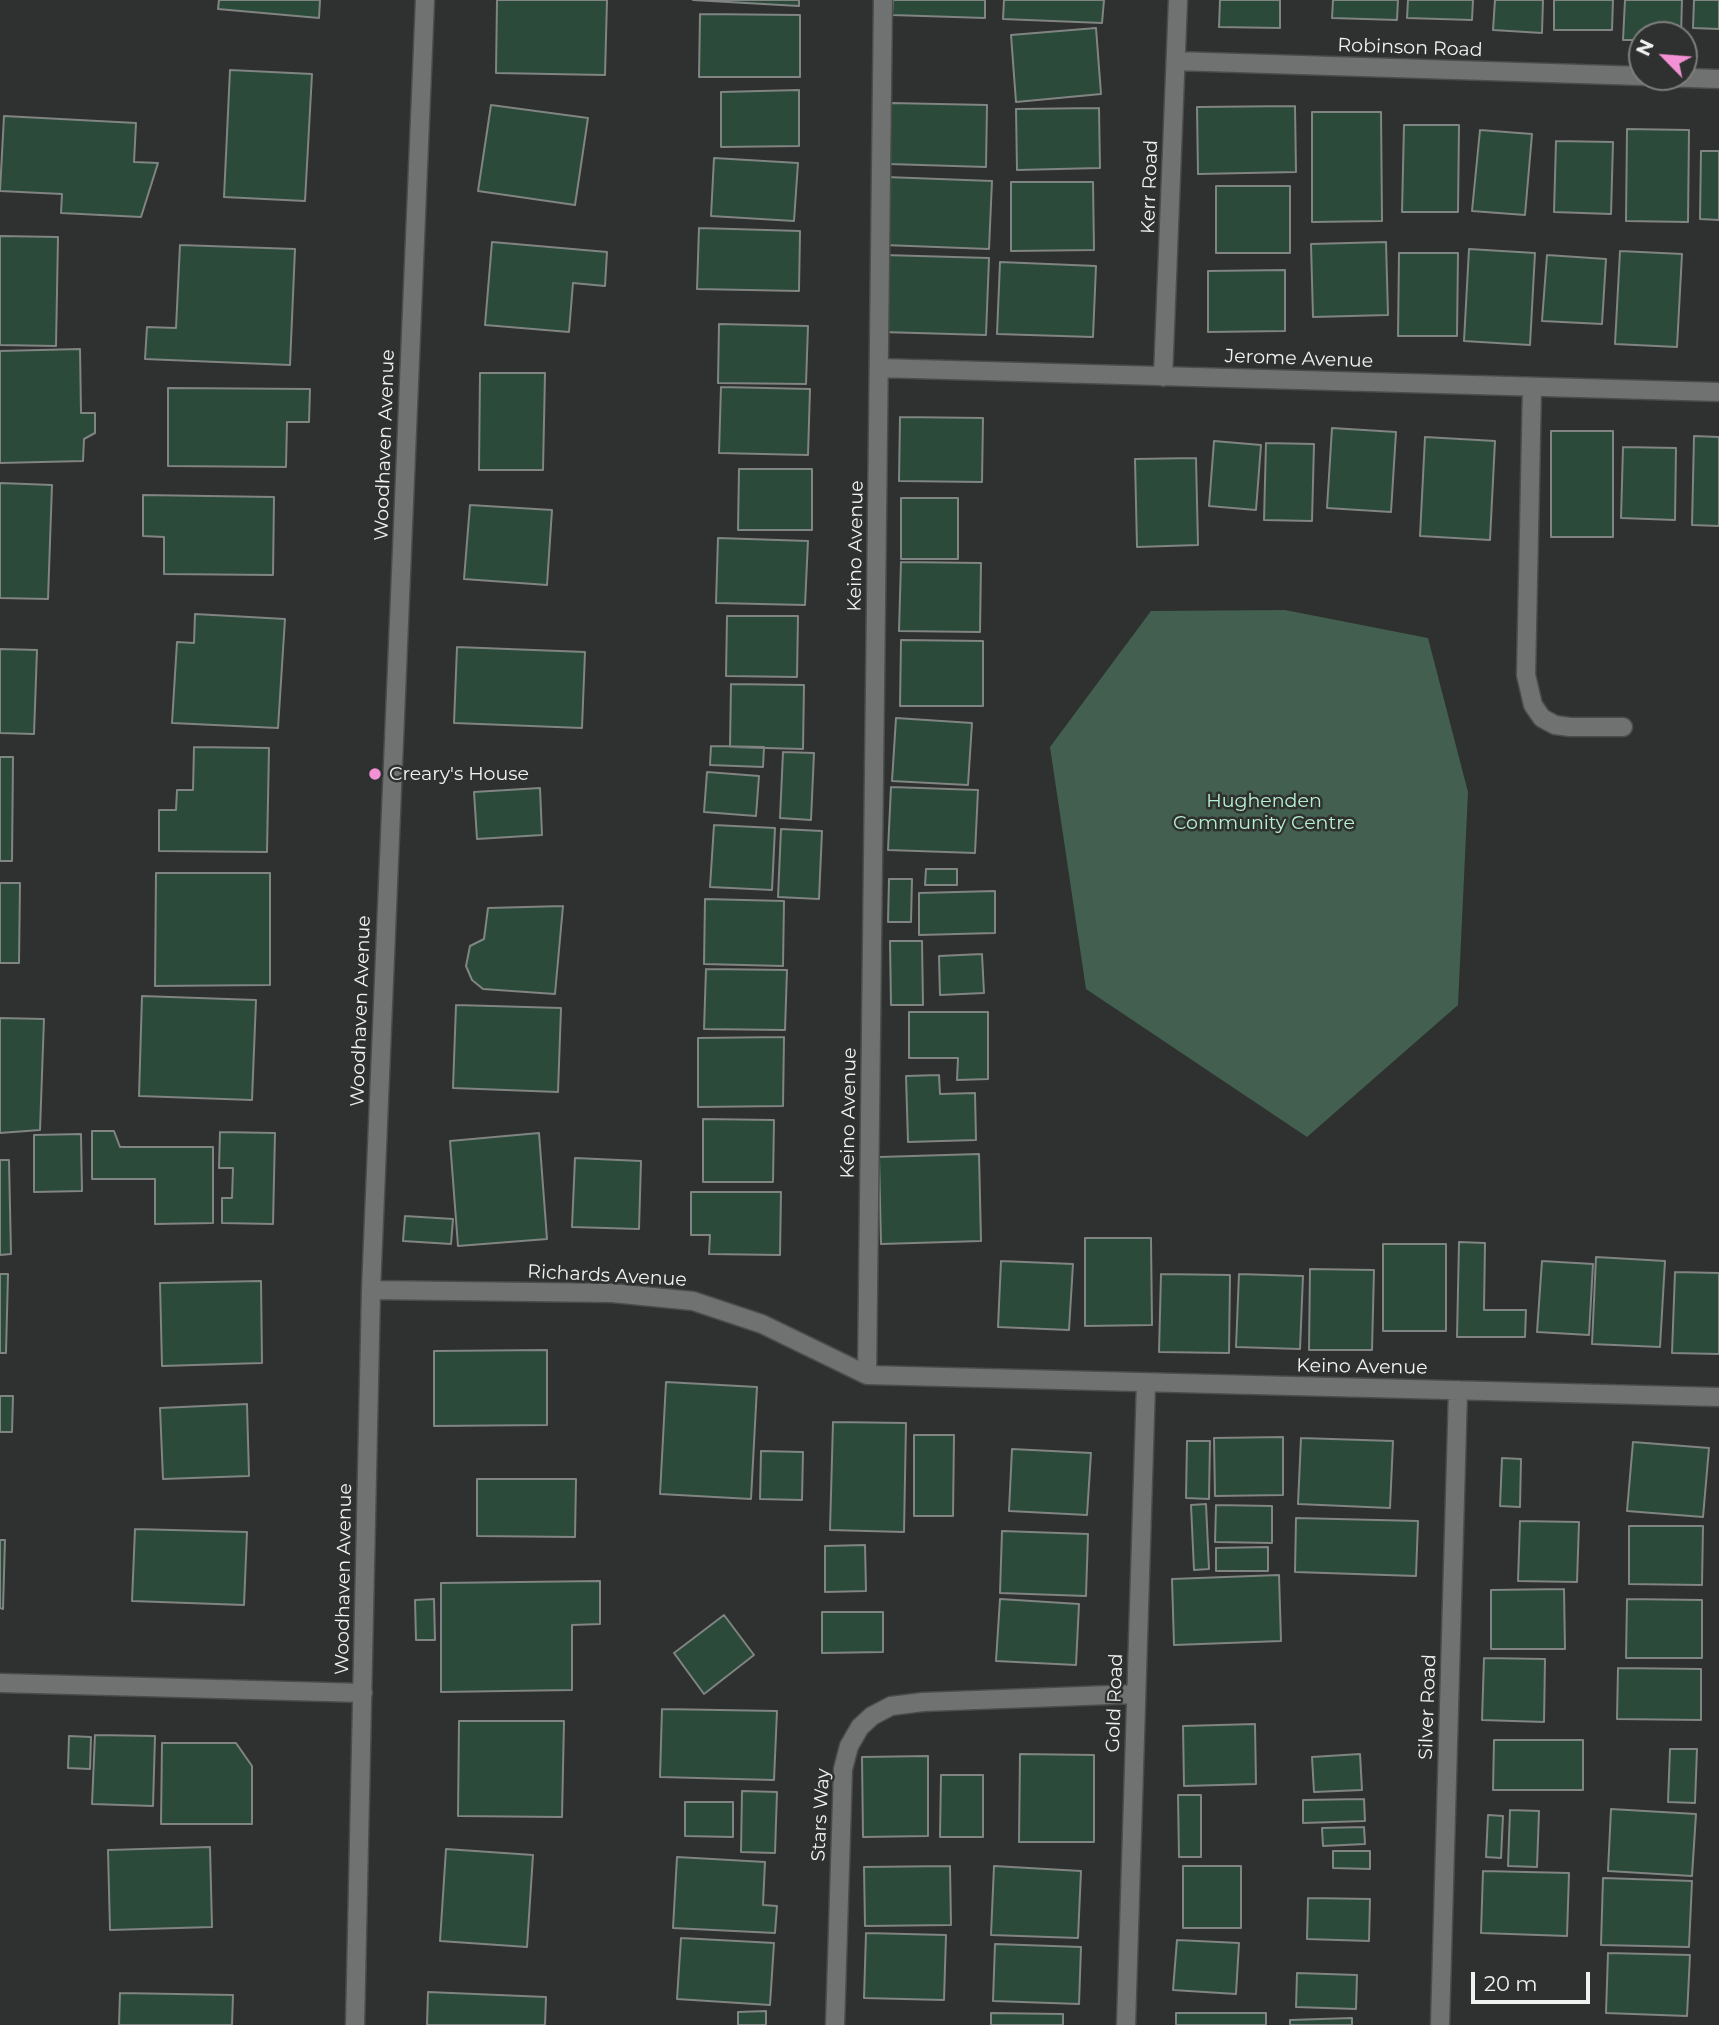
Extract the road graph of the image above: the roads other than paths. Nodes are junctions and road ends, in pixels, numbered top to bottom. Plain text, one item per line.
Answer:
1 (425, 0) edge
2 (883, 0) edge
3 (1178, 0) edge
4 (1176, 61) junction
5 (1628, 76) edge
6 (1698, 78) edge
7 (1719, 79) edge
8 (879, 368) junction
9 (1163, 377) junction
10 (1532, 387) junction
11 (1719, 392) edge
12 (1623, 727) dead end
13 (371, 1290) junction
14 (867, 1375) junction
15 (1146, 1383) junction
16 (1458, 1390) junction
17 (1719, 1397) edge
18 (0, 1683) edge
19 (363, 1693) junction
20 (1136, 1694) junction
21 (355, 2025) edge
22 (835, 2025) edge
23 (1126, 2025) edge
24 (1440, 2025) edge

1 - 13 street, Woodhaven Avenue
2 - 8 street, Keino Avenue
3 - 4 street, Kerr Road
4 - 5 street, Robinson Road
4 - 9 street, Kerr Road
6 - 7 street
8 - 9 street, Jerome Avenue
8 - 14 street, Keino Avenue
9 - 10 street, Jerome Avenue
10 - 11 street, Jerome Avenue
10 - 12 street
13 - 14 street, Richards Avenue
13 - 19 street, Woodhaven Avenue
14 - 15 street, Keino Avenue
15 - 16 street, Keino Avenue
15 - 20 street, Gold Road
16 - 17 street, Keino Avenue
16 - 24 street, Silver Road
18 - 19 street
19 - 21 street, Woodhaven Avenue
20 - 22 street, Stars Way
20 - 23 street, Gold Road

